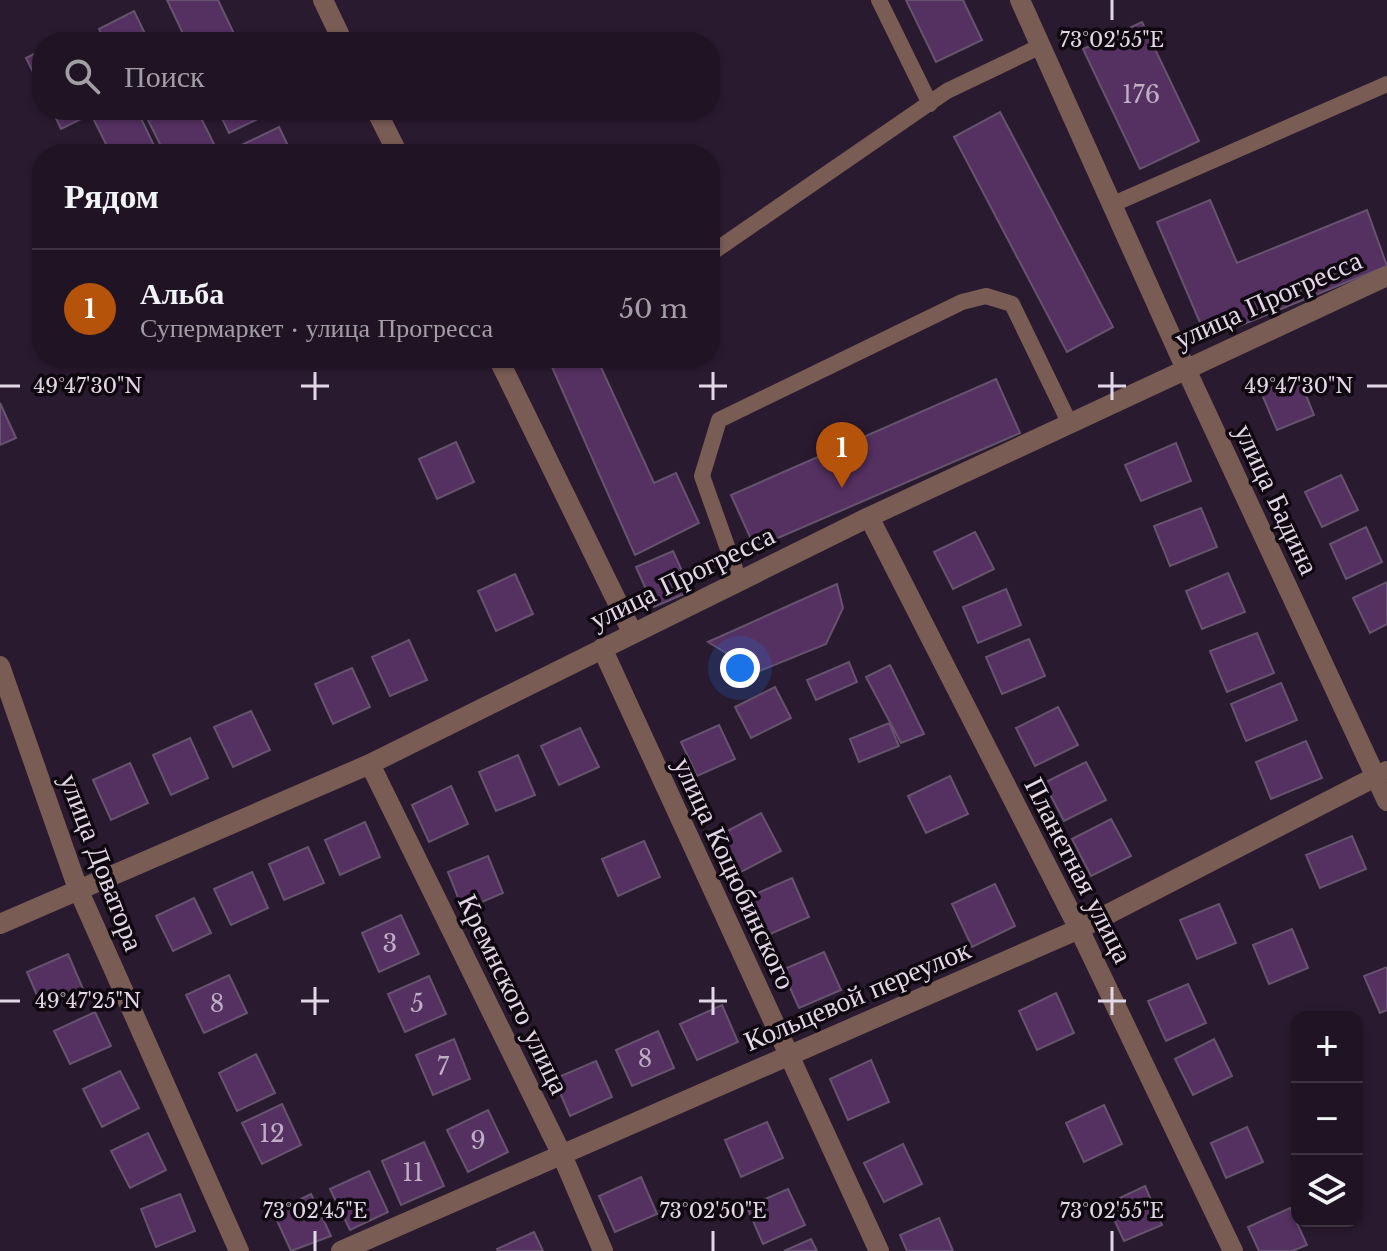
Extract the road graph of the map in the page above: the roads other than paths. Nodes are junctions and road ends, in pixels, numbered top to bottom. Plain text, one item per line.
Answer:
1 (323, 0) edge
2 (879, 0) edge
3 (1020, 0) edge
4 (338, 32) edge
5 (1041, 46) junction
6 (1387, 84) edge
7 (930, 104) junction
8 (381, 120) edge
9 (393, 144) edge
10 (1111, 205) junction
11 (720, 247) edge
12 (1387, 276) edge
13 (1185, 367) junction
14 (503, 368) edge
15 (1069, 422) junction
16 (869, 517) junction
17 (739, 580) junction
18 (632, 632) junction
19 (602, 648) junction
20 (0, 666) edge
21 (370, 764) junction
22 (1381, 774) edge
23 (1387, 801) edge
24 (78, 889) junction
25 (0, 924) edge
26 (1079, 929) junction
27 (788, 1055) junction
28 (562, 1155) junction
29 (239, 1251) edge
30 (341, 1251) edge
31 (603, 1251) edge
32 (879, 1251) edge
33 (1233, 1251) edge

1 - 4 street
2 - 7 lane
3 - 5 street, улица Бадина
5 - 7 lane
5 - 10 street, улица Бадина
6 - 10 lane
7 - 11 lane
8 - 9 street
10 - 13 street, улица Бадина
12 - 13 street, улица Прогресса
13 - 15 street, улица Прогресса
13 - 22 street, улица Бадина
14 - 18 street
15 - 16 street, улица Прогресса
15 - 17 lane
16 - 17 street, улица Прогресса
16 - 26 street, Планетная улица
17 - 18 street, улица Прогресса
18 - 19 street, улица Прогресса
19 - 21 street, улица Прогресса
19 - 27 street, улица Коцюбинского
20 - 24 street, улица Доватора
21 - 24 street, улица Прогресса
21 - 28 street, Кремнского улица
22 - 23 street, улица Бадина
22 - 26 street, Кольцевой переулок
24 - 25 street, улица Прогресса
24 - 29 street, улица Доватора
26 - 27 street, Кольцевой переулок
26 - 33 street, Планетная улица
27 - 28 street, Кольцевой переулок
27 - 32 street, улица Коцюбинского
28 - 30 street, Кольцевой переулок
28 - 31 street, Кремнского улица

